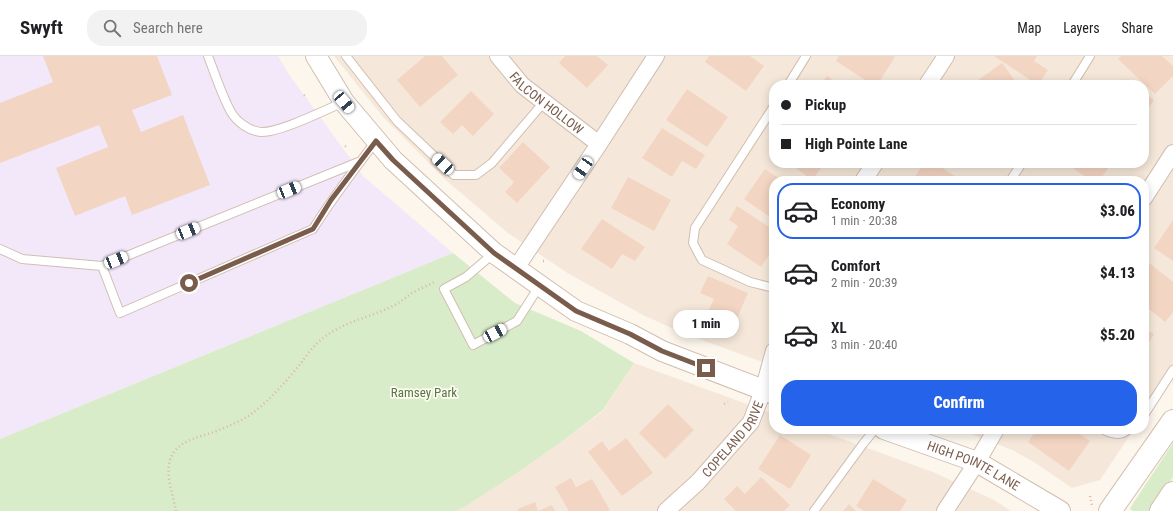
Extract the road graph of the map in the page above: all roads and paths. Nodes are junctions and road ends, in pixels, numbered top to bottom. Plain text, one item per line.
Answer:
1 (208, 56) edge
2 (316, 56) edge
3 (346, 56) edge
4 (498, 56) edge
5 (656, 56) edge
6 (806, 56) edge
7 (946, 56) edge
8 (1090, 56) edge
9 (791, 80) edge
10 (930, 80) edge
11 (1075, 80) edge
12 (304, 95) dead end
13 (307, 98) dead end
14 (344, 102) junction
15 (544, 102) junction
16 (769, 114) edge
17 (376, 141) junction
18 (599, 144) junction
19 (1173, 153) edge
20 (361, 161) junction
21 (1149, 190) edge
22 (0, 248) edge
23 (494, 253) junction
24 (543, 261) dead end
25 (547, 261) dead end
26 (102, 266) junction
27 (516, 268) junction
28 (540, 285) junction
29 (769, 287) edge
30 (413, 293) dead end
31 (1173, 370) edge
32 (768, 392) edge
33 (728, 402) dead end
34 (724, 404) dead end
35 (1149, 407) edge
36 (1173, 421) edge
37 (871, 434) edge
38 (898, 434) edge
39 (993, 434) edge
40 (977, 462) junction
41 (1173, 493) edge
42 (1090, 496) dead end
43 (1101, 508) edge
44 (176, 511) edge
45 (666, 511) edge
46 (814, 511) edge
47 (944, 511) edge
48 (1060, 511) edge
49 (1161, 511) edge

1 - 14 lane
2 - 14 street
3 - 15 lane
4 - 15 street, FALCON HOLLOW
5 - 18 street
6 - 9 lane
7 - 10 street
8 - 11 lane
12 - 13 path
14 - 17 street
15 - 18 street, FALCON HOLLOW
16 - 29 lane
17 - 20 lane
17 - 23 street
18 - 27 street
19 - 21 street
20 - 26 lane
20 - 26 lane
22 - 26 lane
23 - 27 street
23 - 28 lane
24 - 25 path
27 - 28 street
28 - 32 street
30 - 44 path
31 - 35 lane
32 - 45 street, COPELAND DRIVE
33 - 34 path
36 - 43 main road
37 - 46 lane
38 - 40 street, HIGH POINTE LANE
39 - 40 street
40 - 47 street
40 - 48 street, HIGH POINTE LANE
41 - 49 main road
42 - 43 path

